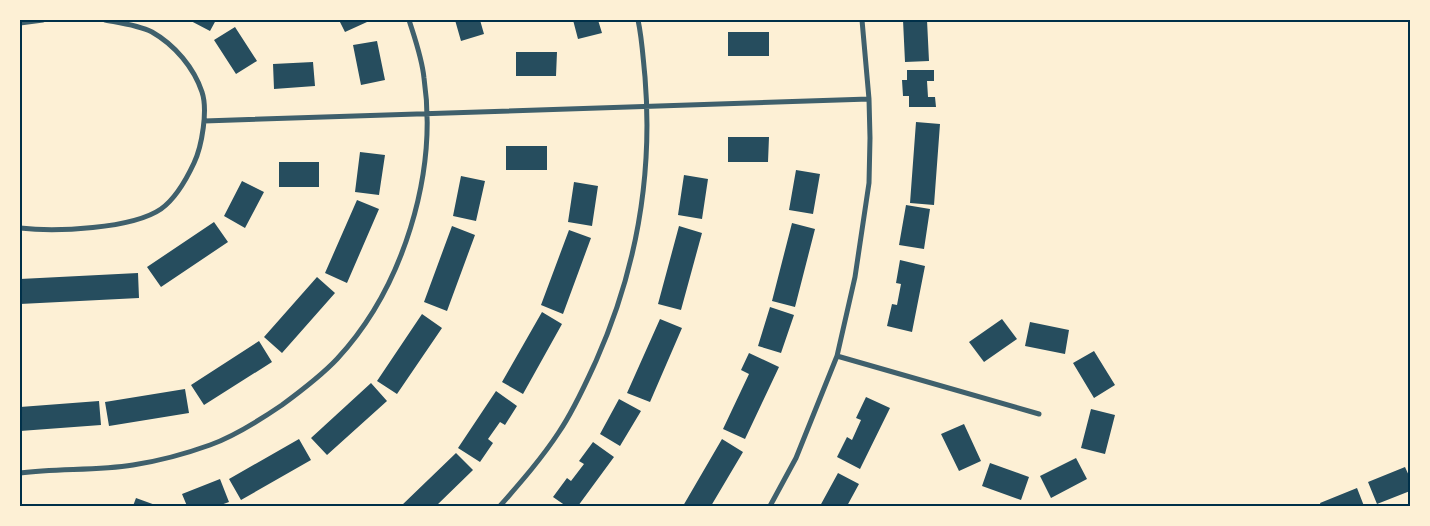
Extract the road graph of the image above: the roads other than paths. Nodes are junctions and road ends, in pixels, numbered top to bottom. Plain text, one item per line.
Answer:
1 (43, 20) edge
2 (105, 20) edge
3 (409, 20) edge
4 (638, 20) edge
5 (862, 20) edge
6 (20, 23) edge
7 (869, 99) junction
8 (647, 106) junction
9 (427, 115) junction
10 (204, 121) junction
11 (20, 228) edge
12 (837, 356) junction
13 (1039, 414) dead end
14 (20, 473) edge
15 (500, 506) edge
16 (770, 506) edge

1 - 6 street
2 - 10 street
3 - 9 street
4 - 8 street
5 - 7 street
7 - 8 street
7 - 12 street
8 - 9 street
8 - 15 street
9 - 10 street
9 - 14 street
10 - 11 street
12 - 13 street
12 - 16 street

